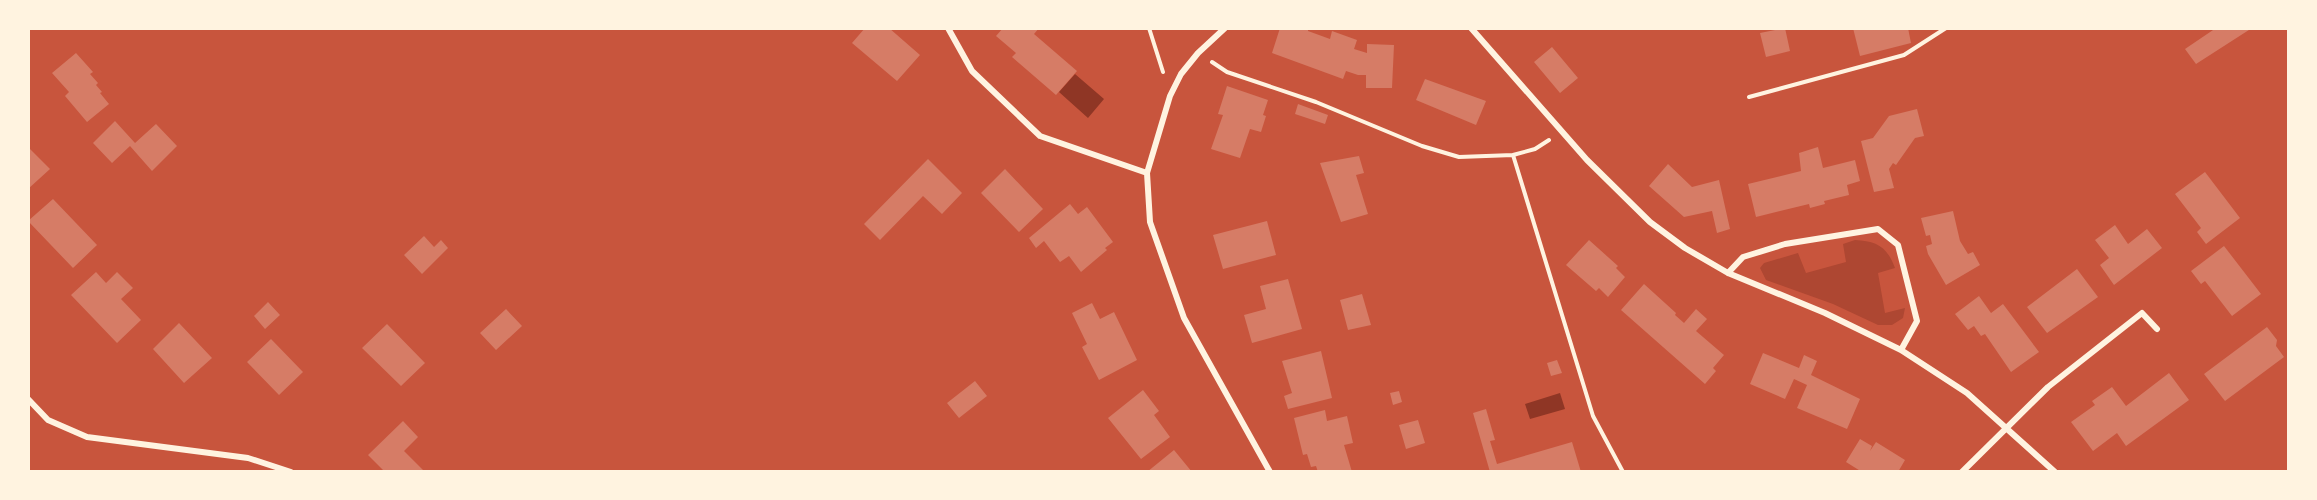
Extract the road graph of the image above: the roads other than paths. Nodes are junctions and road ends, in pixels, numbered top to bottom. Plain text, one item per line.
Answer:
1 (948, 28) edge
2 (1225, 28) edge
3 (1471, 28) edge
4 (1147, 172) junction
5 (1728, 273) junction
6 (2157, 330) dead end
7 (1901, 350) junction
8 (28, 399) edge
9 (2006, 427) junction
10 (291, 471) edge
11 (1270, 471) edge
12 (1962, 471) edge
13 (2055, 471) edge

1 - 4 street
2 - 4 street
3 - 5 street
4 - 11 street
5 - 7 street
5 - 7 street
6 - 9 street
7 - 9 street
8 - 10 street
9 - 12 street
9 - 13 street

